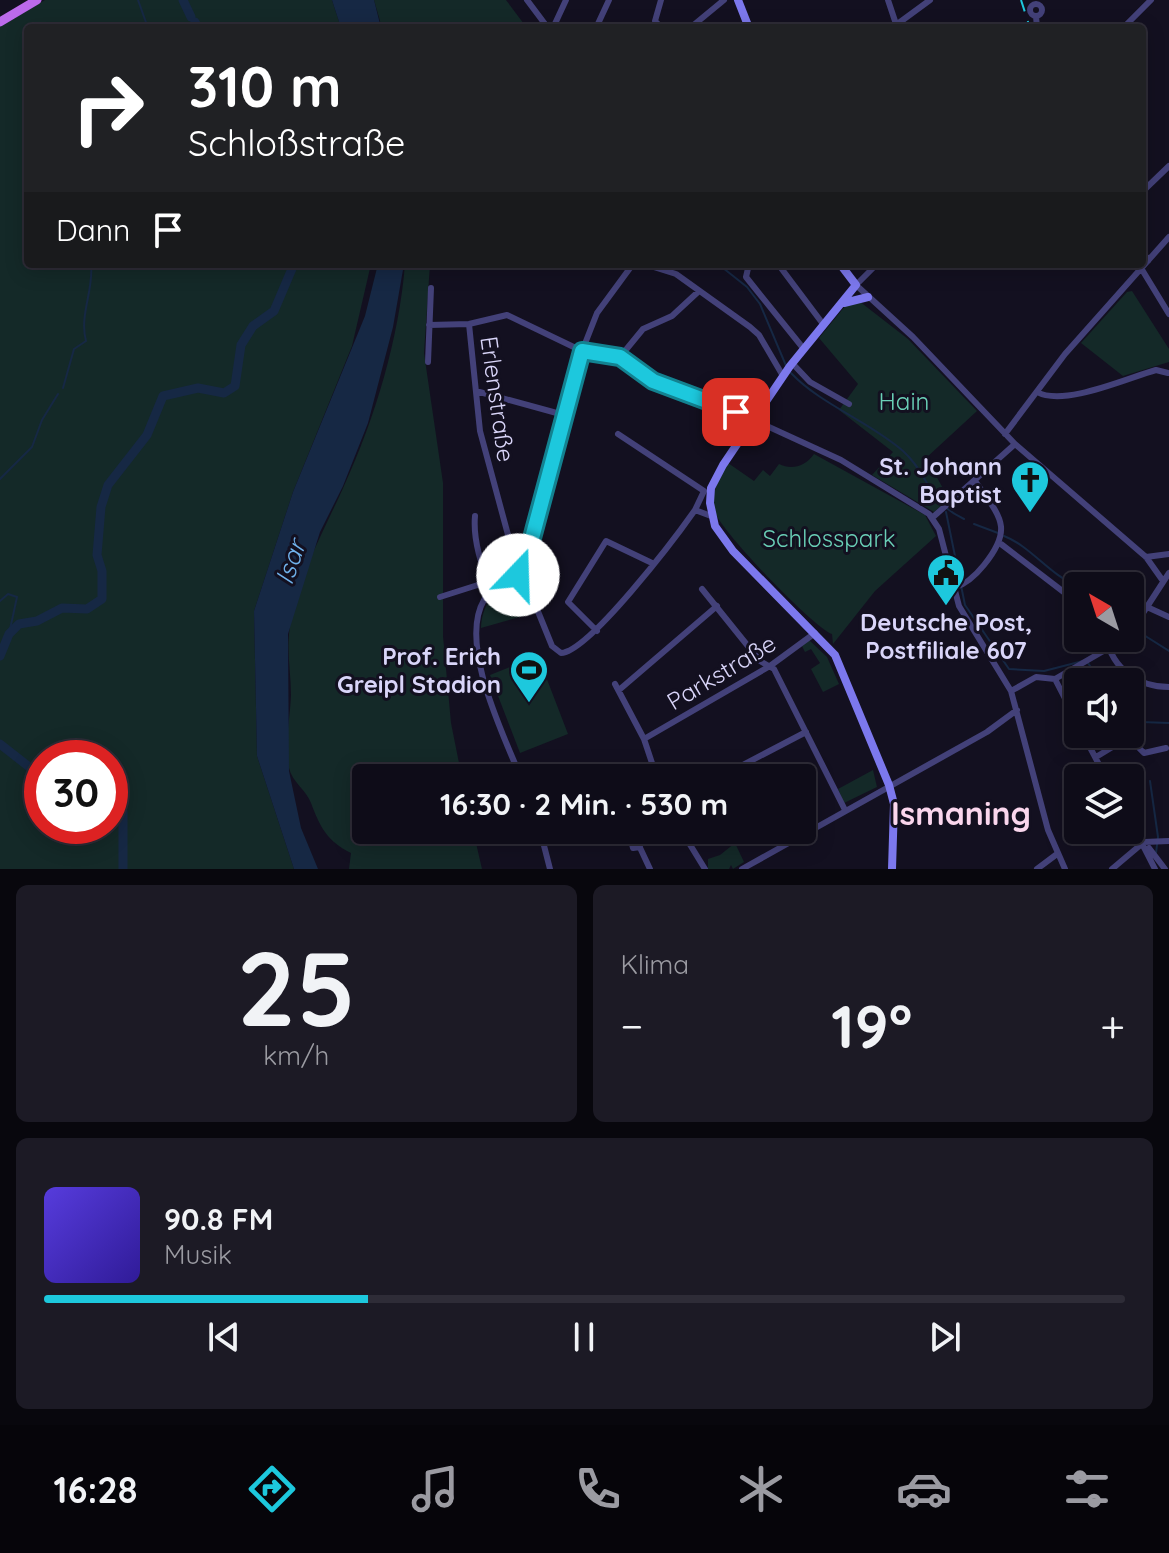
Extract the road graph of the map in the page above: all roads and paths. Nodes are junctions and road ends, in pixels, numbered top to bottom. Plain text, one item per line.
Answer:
1 (37, 0) edge
2 (527, 0) edge
3 (566, 0) edge
4 (609, 0) edge
5 (661, 0) edge
6 (724, 0) edge
7 (738, 0) edge
8 (888, 0) edge
9 (930, 0) edge
10 (1151, 0) edge
11 (1032, 2) edge
12 (0, 22) edge
13 (548, 24) edge
14 (553, 24) edge
15 (599, 24) edge
16 (658, 24) edge
17 (695, 24) edge
18 (747, 24) edge
19 (896, 24) edge
20 (900, 24) edge
21 (1037, 24) edge
22 (1127, 24) edge
23 (1169, 166) edge
24 (1146, 188) edge
25 (1169, 237) edge
26 (1146, 257) edge
27 (1148, 261) joint
28 (630, 268) edge
29 (661, 268) edge
30 (748, 268) edge
31 (781, 268) edge
32 (843, 268) edge
33 (873, 268) edge
34 (1141, 268) joint
35 (856, 285) junction
36 (431, 288) dead end
37 (699, 291) junction
38 (868, 297) junction
39 (839, 305) junction
40 (1169, 314) edge
41 (469, 324) junction
42 (823, 324) junction
43 (429, 325) junction
44 (803, 348) junction
45 (582, 351) junction
46 (620, 357) junction
47 (428, 362) dead end
48 (787, 369) junction
49 (1169, 373) edge
50 (476, 391) junction
51 (1037, 392) junction
52 (849, 404) dead end
53 (564, 415) junction
54 (754, 420) junction
55 (618, 434) dead end
56 (1005, 434) junction
57 (1015, 444) junction
58 (975, 481) junction
59 (708, 490) junction
60 (695, 510) junction
61 (475, 516) dead end
62 (711, 516) junction
63 (934, 516) junction
64 (1002, 538) junction
65 (1169, 554) edge
66 (1146, 557) junction
67 (652, 563) junction
68 (521, 573) junction
69 (1169, 573) edge
70 (1163, 581) junction
71 (958, 587) junction
72 (493, 588) junction
73 (702, 589) dead end
74 (1064, 591) edge
75 (440, 597) dead end
76 (717, 606) junction
77 (1147, 607) junction
78 (1144, 612) edge
79 (1169, 617) edge
80 (597, 631) junction
81 (815, 633) junction
82 (1104, 652) edge
83 (1111, 652) edge
84 (770, 666) junction
85 (1055, 679) junction
86 (1169, 687) edge
87 (1011, 691) junction
88 (1064, 697) edge
89 (1017, 710) junction
90 (806, 732) junction
91 (644, 739) junction
92 (1091, 748) edge
93 (1166, 748) dead end
94 (1096, 757) junction
95 (515, 764) edge
96 (652, 764) edge
97 (745, 764) edge
98 (1099, 764) edge
99 (889, 785) junction
100 (845, 810) junction
101 (1169, 841) edge
102 (1144, 842) junction
103 (544, 844) edge
104 (690, 844) edge
105 (1142, 844) edge
106 (640, 847) dead end
107 (1057, 854) junction
108 (550, 869) edge
109 (650, 869) edge
110 (705, 869) edge
111 (742, 869) edge
112 (892, 869) edge
113 (1037, 869) edge
114 (1065, 869) edge
115 (1112, 869) edge
116 (1155, 869) edge
117 (1165, 869) edge

1 - 12 main road
2 - 13 street
3 - 14 street
4 - 15 street
5 - 16 street
6 - 17 street
7 - 18 main road
8 - 19 street
9 - 20 street
10 - 22 street
11 - 21 street
23 - 24 street
25 - 27 street
26 - 27 street
28 - 45 street
29 - 37 street
30 - 44 street
31 - 42 street
32 - 35 main road
33 - 35 street
34 - 40 street
34 - 51 street
35 - 38 street
35 - 39 main road
36 - 43 street
37 - 46 street
37 - 48 street
38 - 39 main road
38 - 56 street
39 - 42 main road
41 - 43 street
41 - 45 street
41 - 50 street, Erlenstraße
42 - 44 main road
43 - 47 street
44 - 48 main road
45 - 46 street
45 - 53 street
46 - 54 street
48 - 52 street
48 - 54 main road
49 - 51 street
50 - 53 street
50 - 68 street, Erlenstraße
51 - 56 street
53 - 68 street
54 - 59 main road
54 - 63 street
55 - 59 street
56 - 57 street
57 - 58 street
57 - 66 street
58 - 63 street
58 - 64 street
59 - 60 street
59 - 62 main road
60 - 62 street
60 - 67 street
61 - 72 street
62 - 81 main road
63 - 71 street
64 - 71 street
64 - 74 street
65 - 66 street
66 - 70 street
67 - 80 street
67 - 80 street
68 - 72 street
68 - 80 street, Erlenstraße
69 - 70 street
70 - 77 street
71 - 87 street
72 - 75 street
72 - 95 street
73 - 76 street
76 - 84 street
76 - 91 street
77 - 78 street
77 - 79 street
81 - 84 street, Parkstraße
81 - 99 main road
82 - 85 street
83 - 86 street
84 - 90 street
84 - 91 street, Parkstraße
85 - 87 street
85 - 88 street
87 - 89 street
89 - 99 street
89 - 107 street
90 - 97 street
90 - 100 street
91 - 96 street
92 - 94 street
93 - 94 street
94 - 98 street
99 - 100 street
99 - 112 main road
100 - 111 street
101 - 102 street
102 - 116 street
102 - 117 street
103 - 108 street
104 - 110 street
105 - 115 street
106 - 109 street
107 - 113 street
107 - 114 street

